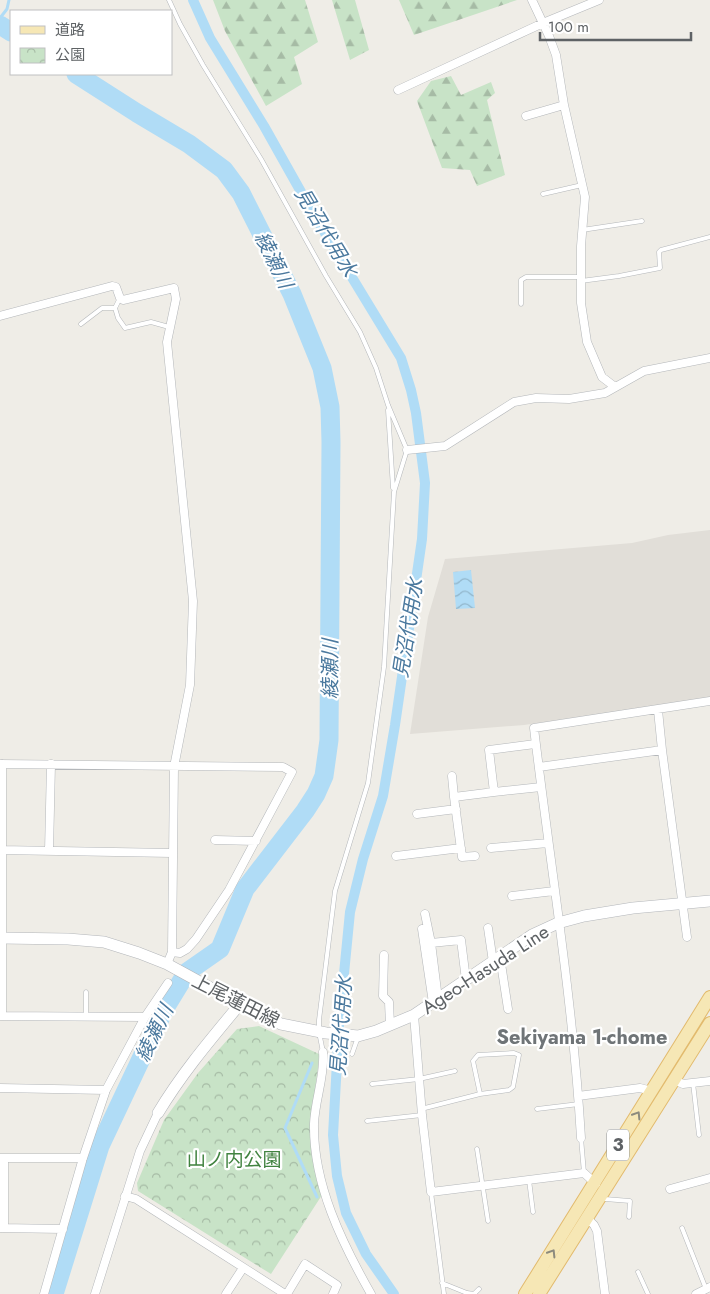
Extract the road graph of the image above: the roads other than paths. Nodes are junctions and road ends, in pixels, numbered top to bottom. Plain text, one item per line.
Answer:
1 (170, 0) edge
2 (532, 0) edge
3 (599, 0) edge
4 (543, 23) junction
5 (398, 90) dead end
6 (564, 105) junction
7 (526, 116) dead end
8 (582, 185) junction
9 (543, 194) dead end
10 (642, 221) dead end
11 (582, 230) junction
12 (710, 236) edge
13 (581, 279) junction
14 (120, 298) junction
15 (521, 304) dead end
16 (115, 308) junction
17 (0, 316) edge
18 (81, 324) dead end
19 (170, 328) junction
20 (710, 358) edge
21 (615, 387) junction
22 (388, 406) junction
23 (411, 450) junction
24 (394, 492) junction
25 (710, 701) edge
26 (658, 710) junction
27 (536, 744) junction
28 (662, 750) junction
29 (1, 764) edge
30 (51, 764) junction
31 (174, 767) junction
32 (539, 767) junction
33 (452, 776) dead end
34 (541, 787) junction
35 (494, 792) junction
36 (454, 797) junction
37 (456, 810) junction
38 (417, 814) dead end
39 (215, 840) dead end
40 (256, 841) junction
41 (548, 843) junction
42 (461, 848) junction
43 (491, 848) dead end
44 (1, 850) edge
45 (49, 851) junction
46 (172, 853) junction
47 (396, 856) dead end
48 (475, 856) dead end
49 (554, 891) junction
50 (512, 896) dead end
51 (710, 901) edge
52 (682, 904) junction
53 (425, 914) dead end
54 (558, 923) junction
55 (488, 928) dead end
56 (422, 929) dead end
57 (686, 937) dead end
58 (1, 938) edge
59 (431, 943) junction
60 (172, 952) junction
61 (384, 955) dead end
62 (497, 960) junction
63 (167, 964) junction
64 (466, 980) junction
65 (168, 984) dead end
66 (86, 992) dead end
67 (710, 996) edge
68 (436, 1001) junction
69 (240, 1004) junction
70 (508, 1009) dead end
71 (414, 1015) junction
72 (1, 1016) edge
73 (86, 1016) junction
74 (145, 1017) junction
75 (710, 1023) edge
76 (390, 1025) junction
77 (322, 1033) junction
78 (355, 1036) junction
79 (323, 1052) joint
80 (352, 1054) dead end
81 (455, 1071) dead end
82 (419, 1079) junction
83 (674, 1080) junction
84 (710, 1081) edge
85 (693, 1083) junction
86 (372, 1084) dead end
87 (0, 1088) edge
88 (106, 1090) junction
89 (652, 1091) junction
90 (480, 1094) junction
91 (578, 1100) junction
92 (537, 1109) dead end
93 (421, 1112) junction
94 (158, 1113) joint
95 (368, 1121) dead end
96 (699, 1136) dead end
97 (581, 1138) joint
98 (477, 1149) dead end
99 (2, 1158) edge
100 (83, 1158) junction
101 (584, 1172) junction
102 (710, 1178) edge
103 (529, 1180) junction
104 (595, 1182) junction
105 (483, 1185) junction
106 (670, 1189) dead end
107 (431, 1192) junction
108 (602, 1195) junction
109 (125, 1196) junction
110 (533, 1212) dead end
111 (629, 1217) dead end
112 (588, 1218) junction
113 (488, 1221) dead end
114 (2, 1228) edge
115 (682, 1228) dead end
116 (63, 1229) junction
117 (243, 1268) junction
118 (638, 1272) dead end
119 (442, 1283) junction
120 (708, 1288) edge
121 (479, 1289) dead end
122 (44, 1294) edge
123 (95, 1294) edge
124 (226, 1294) edge
125 (286, 1294) edge
126 (333, 1294) edge
127 (371, 1294) edge
128 (444, 1294) edge
129 (526, 1294) edge
130 (539, 1294) edge
131 (605, 1294) edge
132 (648, 1294) edge
133 (696, 1294) edge

1 - 22 lane
2 - 4 street
3 - 4 street
4 - 5 street
4 - 6 street
6 - 7 street
6 - 8 street
8 - 9 lane
8 - 11 street
10 - 11 lane
11 - 13 street
12 - 13 lane
13 - 15 lane
13 - 21 street
14 - 16 lane
14 - 17 street
14 - 19 street
16 - 18 lane
16 - 19 lane
19 - 31 street
20 - 21 street
21 - 23 street
22 - 23 lane
22 - 24 lane
23 - 24 lane
24 - 77 lane
25 - 26 street
26 - 27 street
26 - 28 street
27 - 32 street
27 - 35 street
28 - 32 street
28 - 52 street
29 - 30 street
29 - 44 street
30 - 31 street
30 - 45 street
31 - 40 street
31 - 46 street
32 - 34 street
33 - 36 street
34 - 35 street
34 - 41 street
35 - 36 street
36 - 37 street
37 - 38 street
37 - 42 street
39 - 40 street
40 - 60 street
41 - 43 street
41 - 49 street
42 - 47 street
42 - 48 street
44 - 45 street
44 - 58 street
45 - 46 street
46 - 60 street
49 - 50 street
49 - 54 street
51 - 52 main road, Ageo-Hasuda Line
52 - 54 main road, Ageo-Hasuda Line
52 - 57 street
53 - 59 street
54 - 62 main road, Ageo-Hasuda Line
54 - 91 street
55 - 62 street
56 - 68 street
58 - 63 main road
58 - 72 street
59 - 64 street
59 - 68 street
60 - 63 street
61 - 76 street
62 - 64 main road, Ageo-Hasuda Line
62 - 70 street
63 - 69 main road, 上尾蓮田線
64 - 68 main road, Ageo-Hasuda Line
65 - 74 street
66 - 73 lane
67 - 89 main road, 3
68 - 71 main road, Ageo-Hasuda Line
69 - 77 main road, 上尾蓮田線
69 - 94 main road
71 - 76 main road, Ageo-Hasuda Line
71 - 82 street
72 - 73 street
73 - 74 street
74 - 88 street
75 - 83 main road, 3
76 - 78 main road, Ageo-Hasuda Line
77 - 78 main road, 上尾蓮田線
77 - 79 lane
78 - 80 lane
79 - 127 street
81 - 82 lane
82 - 86 lane
82 - 93 street
83 - 85 street
83 - 108 main road, 3
84 - 85 street
85 - 96 lane
87 - 88 street
88 - 100 street
89 - 91 street
104 -> 89 main road, 3
90 - 90 lane
90 - 93 lane
91 - 92 lane
91 - 97 street
93 - 95 lane
93 - 107 street
94 - 109 street
97 - 101 lane
98 - 105 lane
99 - 100 street
99 - 114 street
100 - 116 street
101 - 103 street
101 - 104 street
102 - 106 street
103 - 105 street
103 - 110 lane
104 - 108 street
129 -> 104 main road, 3
105 - 107 street
105 - 113 lane
107 - 119 lane
108 - 111 lane
108 - 112 main road, 3
109 - 117 street
109 - 123 street
112 - 130 main road, 3
112 - 131 street
114 - 116 street
115 - 120 lane
116 - 122 street
117 - 124 street
117 - 125 street
118 - 132 lane
119 - 121 lane
119 - 128 lane
120 - 133 street
125 - 126 street

